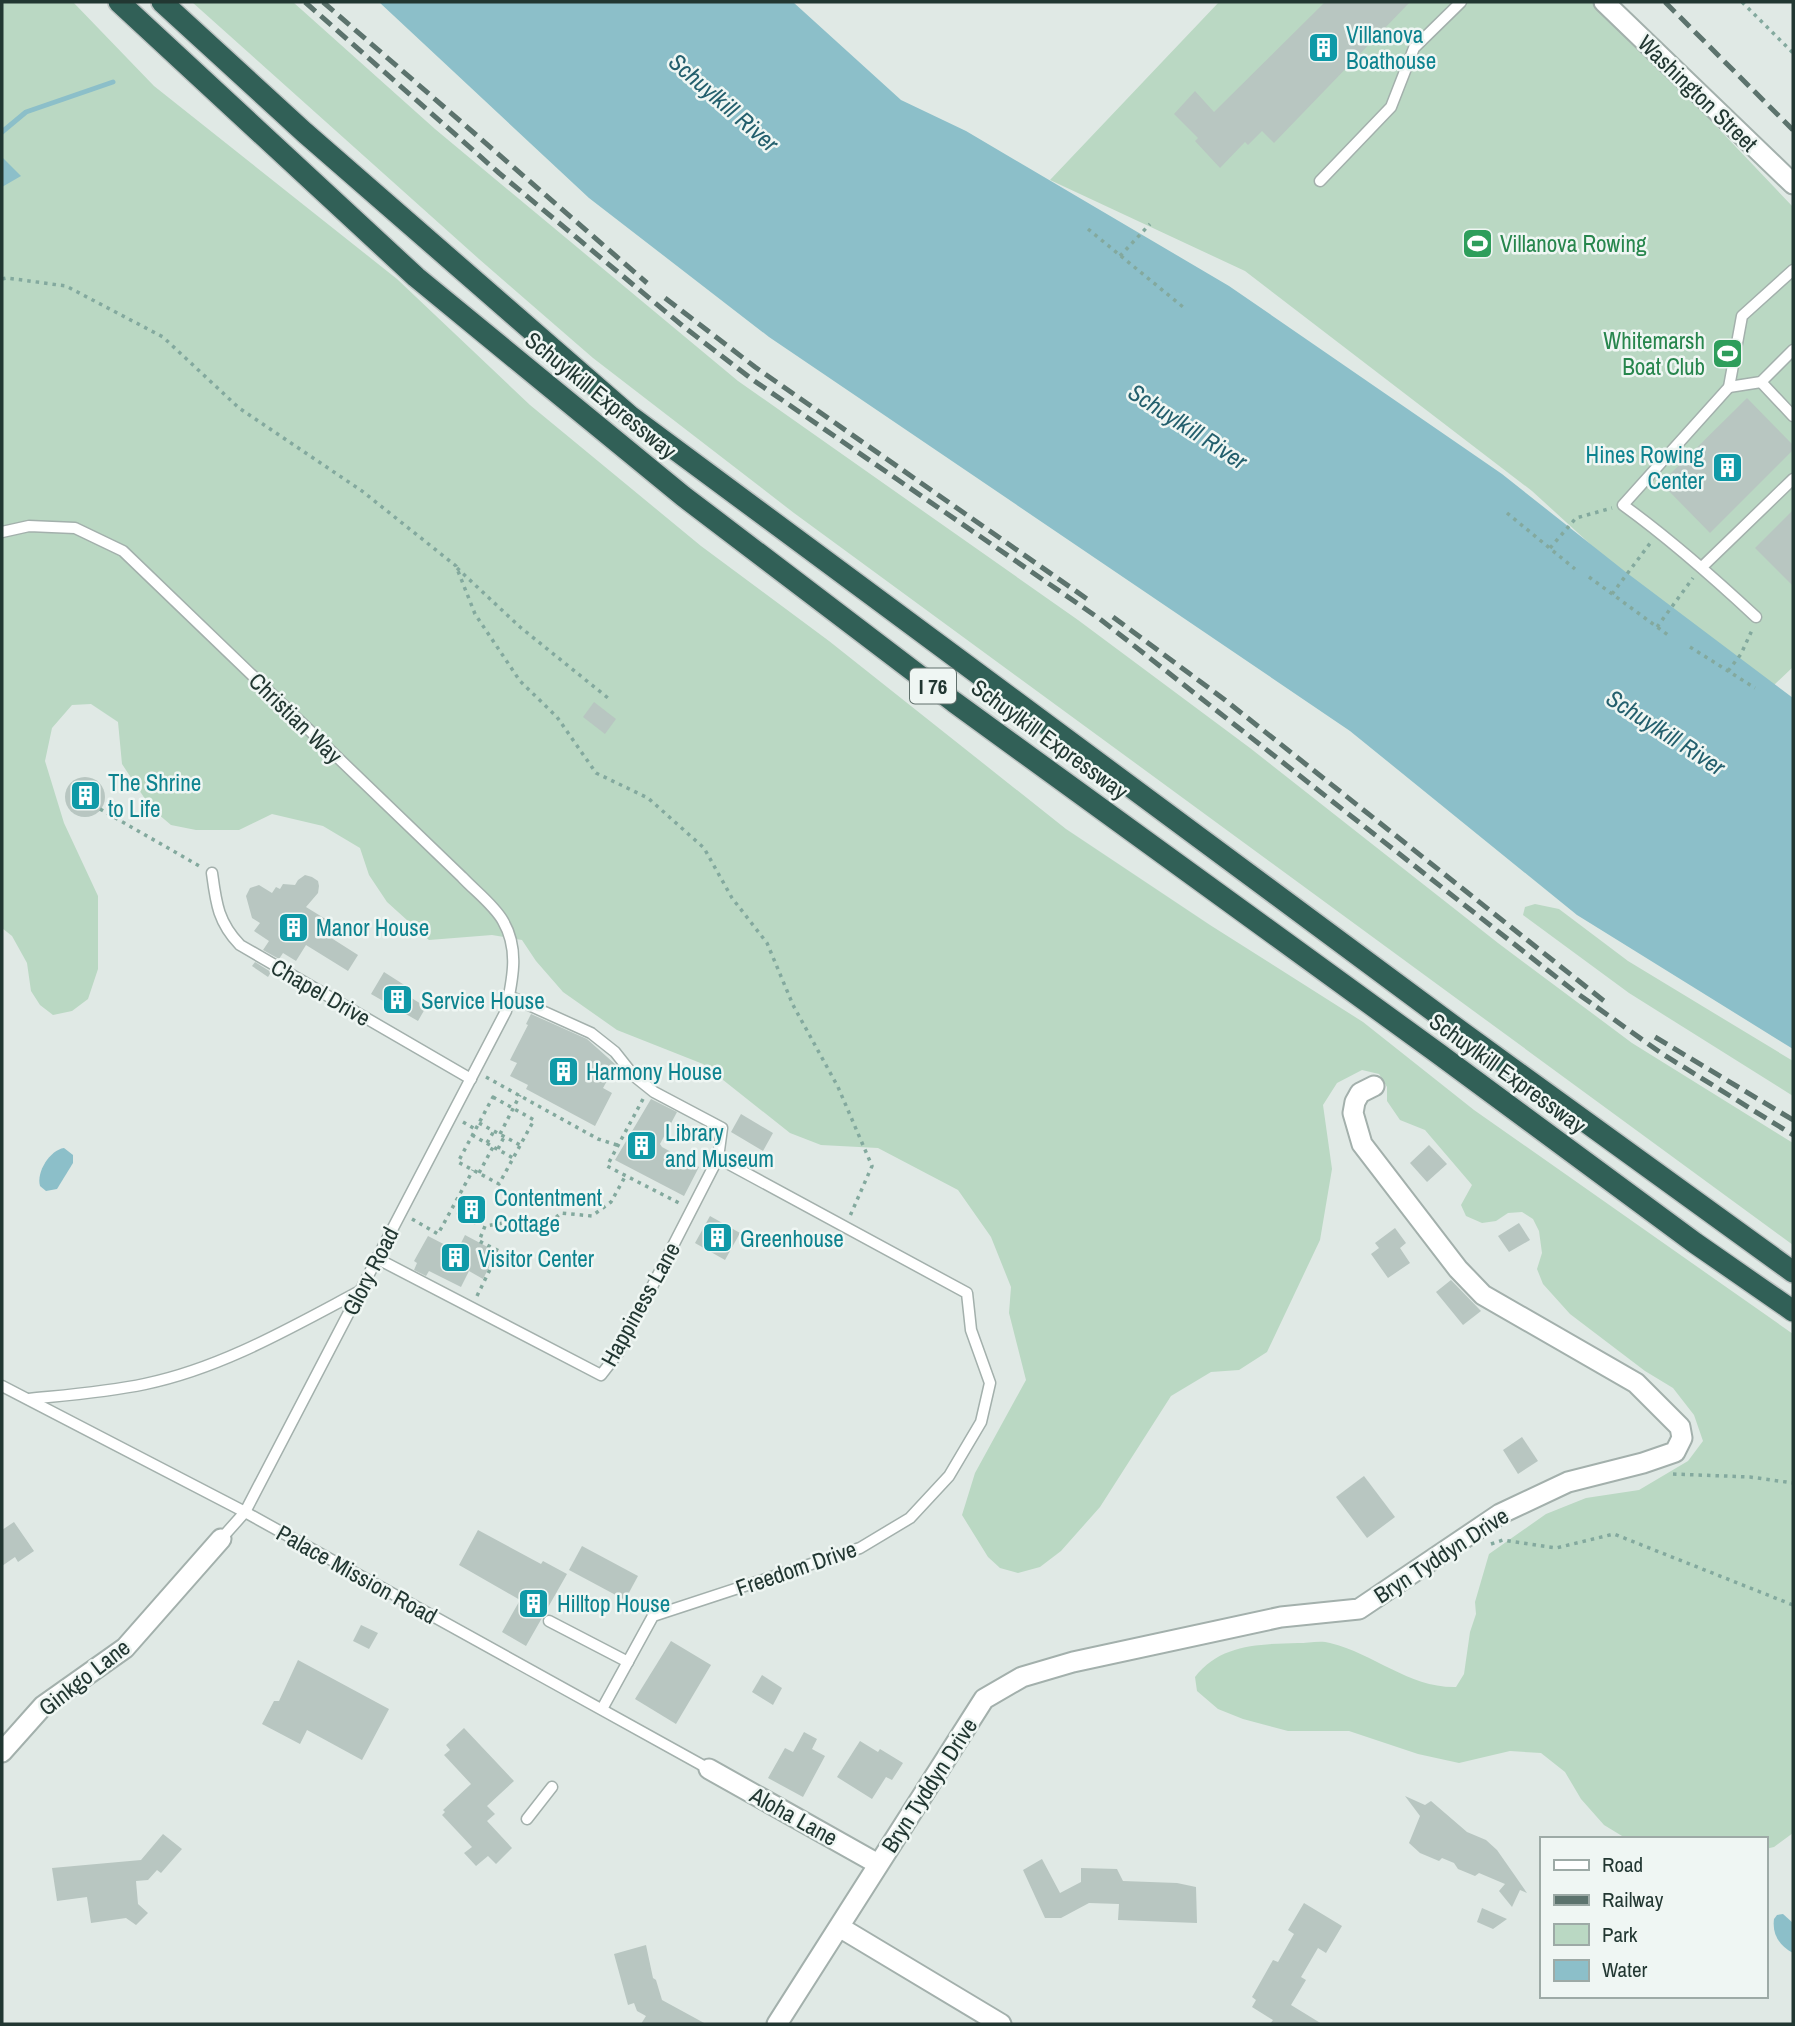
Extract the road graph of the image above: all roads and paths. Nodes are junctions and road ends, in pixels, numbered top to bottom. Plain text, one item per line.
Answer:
1 (119, 2) edge
2 (162, 2) edge
3 (1461, 2) edge
4 (1604, 2) edge
5 (1742, 2) edge
6 (1793, 53) edge
7 (1320, 181) dead end
8 (1793, 184) edge
9 (1150, 224) dead end
10 (1088, 229) dead end
11 (1120, 256) junction
12 (1793, 270) edge
13 (2, 279) edge
14 (1183, 307) dead end
15 (1793, 350) edge
16 (1761, 383) junction
17 (1729, 387) junction
18 (1793, 416) edge
19 (1793, 479) edge
20 (1623, 505) junction
21 (1507, 513) dead end
22 (2, 532) edge
23 (1550, 548) junction
24 (1641, 556) dead end
25 (456, 566) junction
26 (1702, 567) junction
27 (1575, 569) dead end
28 (1589, 577) dead end
29 (1684, 589) dead end
30 (1612, 594) junction
31 (1756, 617) joint
32 (1657, 627) junction
33 (1668, 635) dead end
34 (1690, 647) dead end
35 (1728, 671) junction
36 (1755, 688) dead end
37 (608, 698) dead end
38 (100, 809) dead end
39 (212, 873) joint
40 (509, 996) junction
41 (473, 1075) junction
42 (1374, 1086) dead end
43 (650, 1088) junction
44 (520, 1096) junction
45 (513, 1108) junction
46 (479, 1123) junction
47 (494, 1131) junction
48 (472, 1135) junction
49 (502, 1135) junction
50 (487, 1143) junction
51 (520, 1145) junction
52 (617, 1145) junction
53 (495, 1148) junction
54 (513, 1158) junction
55 (718, 1158) junction
56 (473, 1170) junction
57 (479, 1173) junction
58 (626, 1175) junction
59 (692, 1209) junction
60 (400, 1213) junction
61 (845, 1227) junction
62 (376, 1258) junction
63 (1793, 1272) edge
64 (361, 1290) junction
65 (472, 1307) junction
66 (1793, 1311) edge
67 (2, 1386) edge
68 (28, 1399) junction
69 (1667, 1474) dead end
70 (1793, 1483) edge
71 (245, 1511) junction
72 (221, 1539) joint
73 (1459, 1541) junction
74 (1793, 1605) edge
75 (549, 1620) dead end
76 (628, 1662) junction
77 (603, 1709) junction
78 (2, 1752) edge
79 (709, 1769) joint
80 (552, 1787) dead end
81 (527, 1819) dead end
82 (878, 1864) junction
83 (841, 1928) junction
84 (777, 2024) edge
85 (1000, 2024) edge

1 - 66 highway, Schuylkill Expressway / I 76
2 - 63 highway, Schuylkill Expressway / I 76
3 - 7 lane
4 - 8 street, Washington Street
5 - 6 path
9 - 11 path
10 - 11 path
11 - 14 path
12 - 17 lane
13 - 25 path
15 - 16 lane
16 - 17 lane
16 - 18 lane
17 - 20 lane
19 - 26 lane
20 - 23 path
20 - 26 lane
21 - 23 path
22 - 40 lane, Christian Way
23 - 27 path
24 - 30 path
25 - 37 path
25 - 61 path
26 - 31 lane
28 - 30 path
29 - 32 path
30 - 32 path
31 - 35 path
32 - 33 path
34 - 35 path
35 - 36 path
38 - 39 path
39 - 41 lane, Chapel Drive
40 - 41 lane, Glory Road
40 - 43 lane
41 - 44 path
41 - 60 lane, Glory Road
42 - 73 street, Bryn Tyddyn Drive
43 - 52 path
43 - 55 lane
44 - 45 path
44 - 52 path
45 - 46 path
45 - 49 path
45 - 51 path
46 - 47 path
46 - 48 path
47 - 49 path
47 - 50 path
48 - 50 path
48 - 56 path
49 - 51 path
49 - 53 path
50 - 53 path
51 - 54 path
52 - 58 path
53 - 54 path
53 - 57 path
54 - 57 path
55 - 59 lane, Happiness Lane
55 - 61 lane
56 - 57 path
56 - 60 path
58 - 59 path
58 - 65 path
59 - 65 lane, Happiness Lane
60 - 62 lane, Glory Road
61 - 76 lane, Freedom Drive
62 - 64 lane, Glory Road
62 - 65 lane, Happiness Lane
64 - 68 lane
64 - 71 lane, Glory Road
67 - 68 lane, Palace Mission Road
68 - 71 lane, Palace Mission Road
69 - 70 path
71 - 72 lane, Glory Road
71 - 77 lane, Palace Mission Road
72 - 78 street, Ginkgo Lane
73 - 74 path
73 - 82 street, Bryn Tyddyn Drive
75 - 76 lane
76 - 77 lane, Freedom Drive
77 - 79 lane, Palace Mission Road
79 - 82 street, Aloha Lane
80 - 81 lane
82 - 83 street, Bryn Tyddyn Drive
83 - 84 street, Bryn Tyddyn Drive
83 - 85 street

